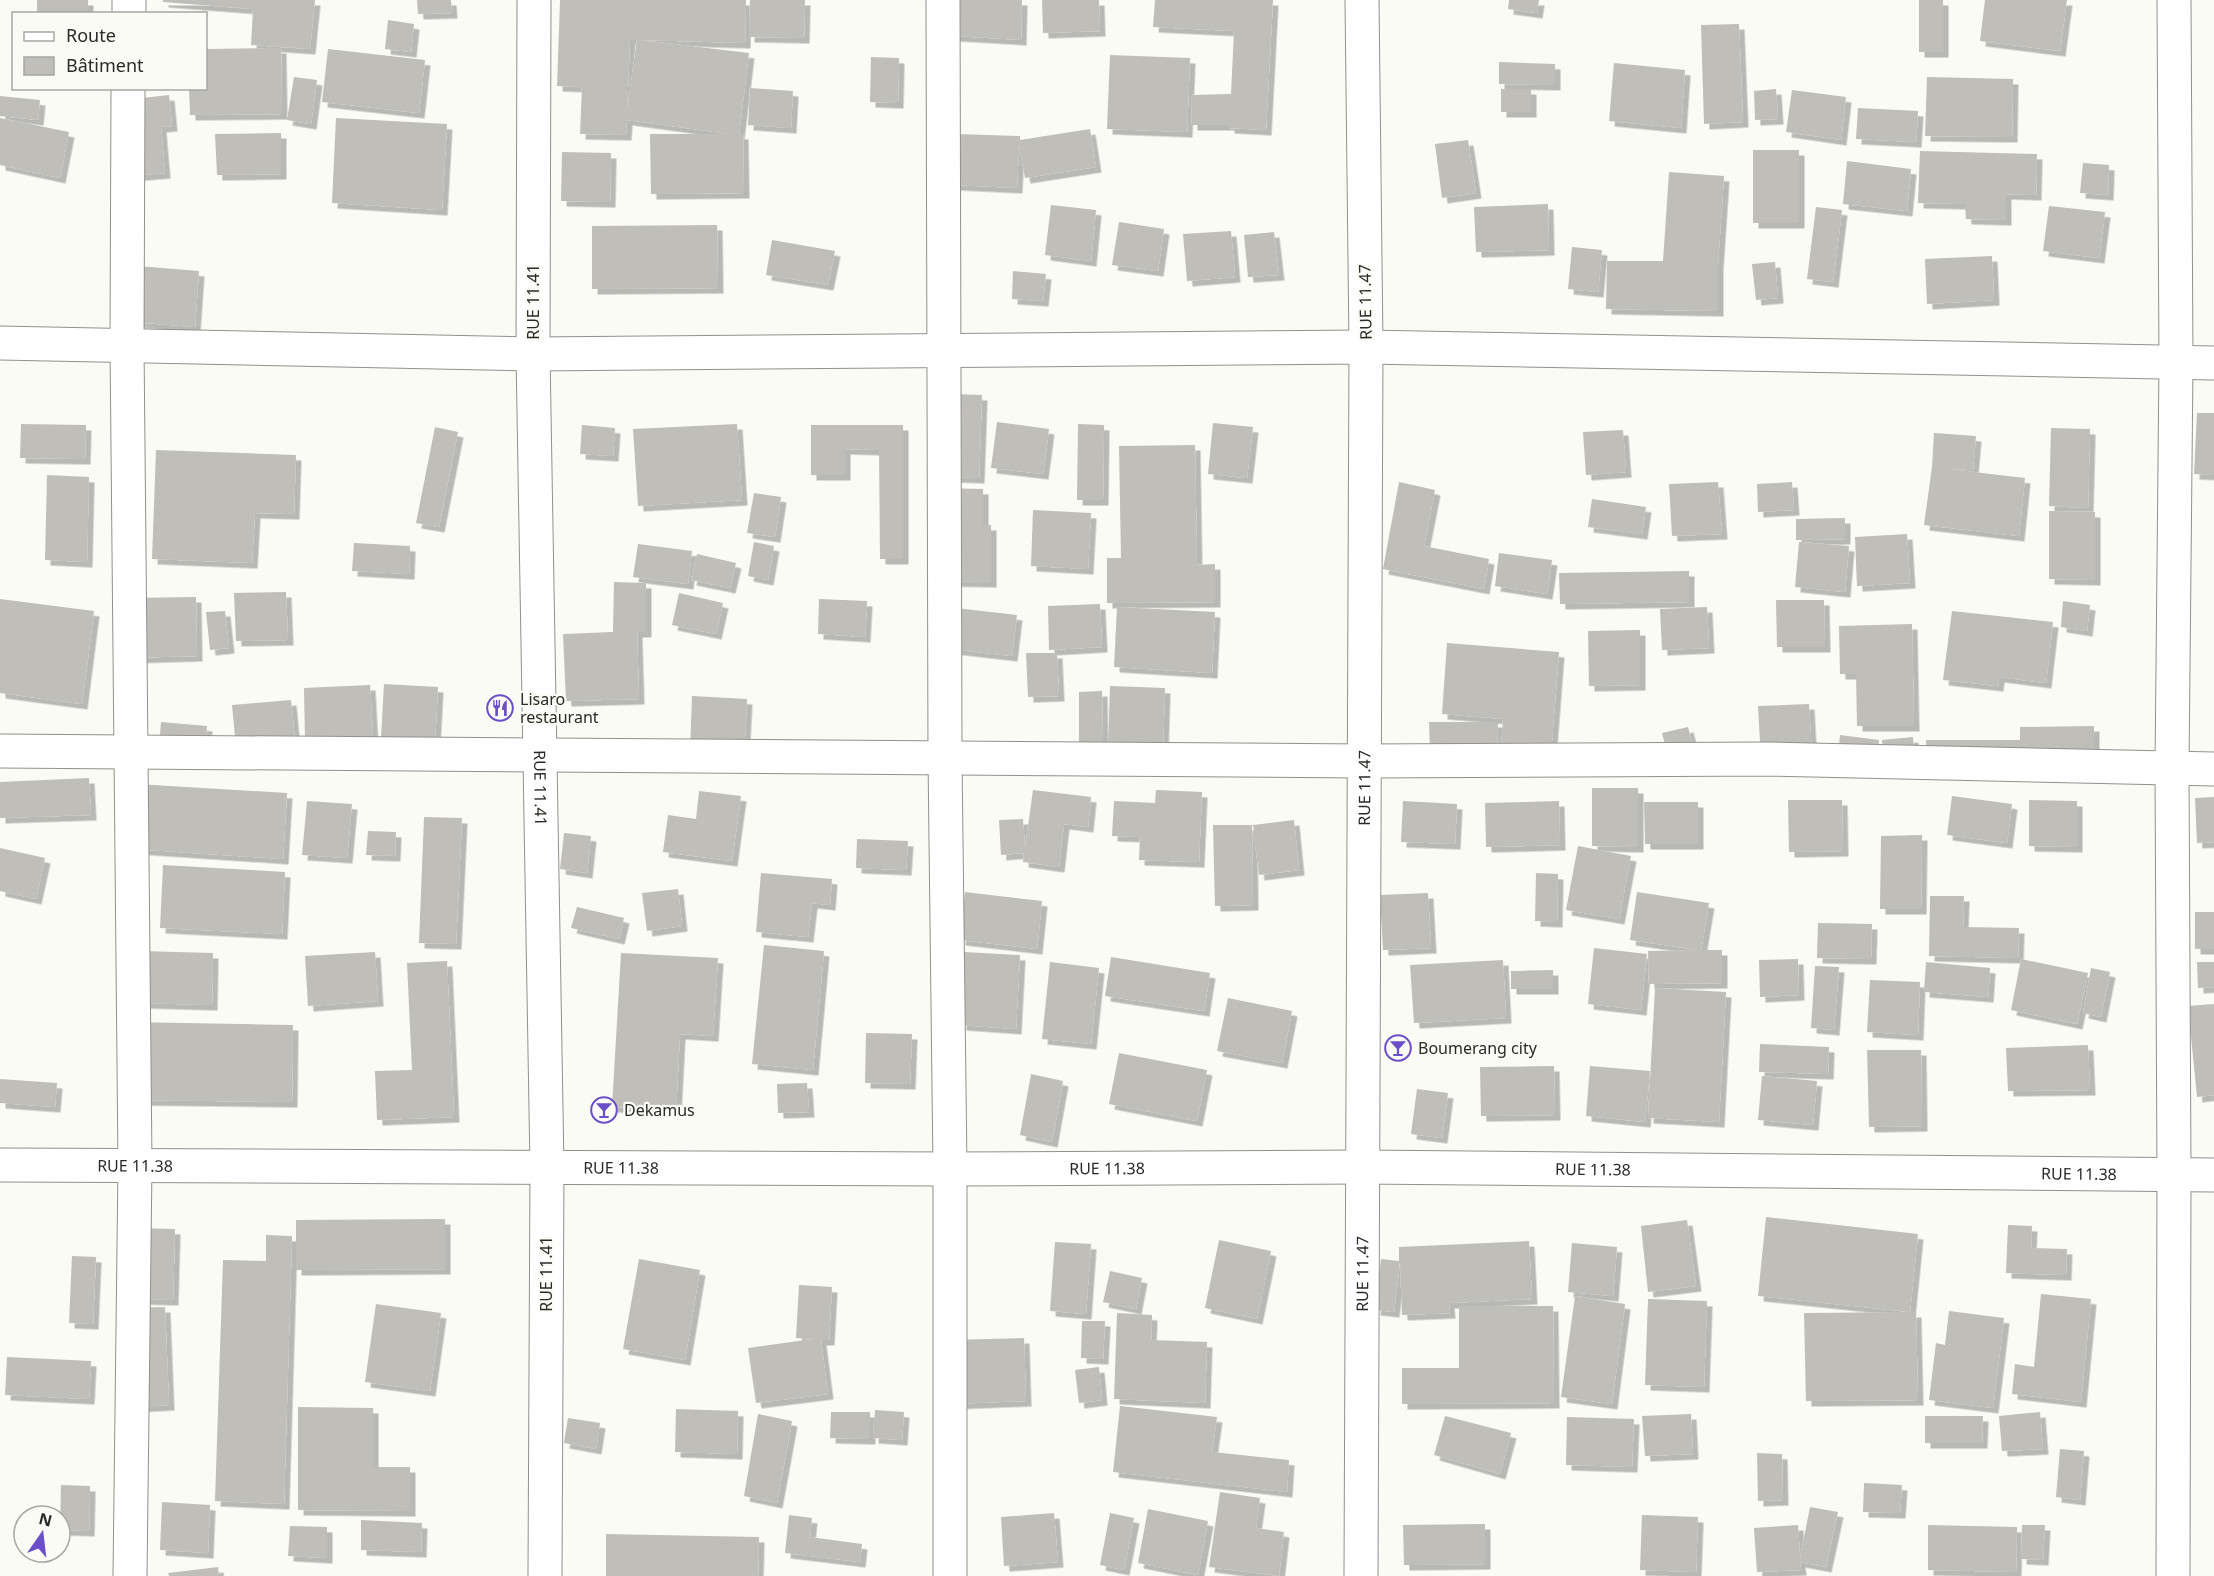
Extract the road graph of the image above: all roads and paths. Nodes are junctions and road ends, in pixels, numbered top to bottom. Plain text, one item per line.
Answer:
1 (534, 0) edge
2 (943, 0) edge
3 (1362, 0) edge
4 (2174, 0) edge
5 (128, 90) edge
6 (0, 343) edge
7 (127, 345) junction
8 (1366, 347) junction
9 (943, 350) junction
10 (533, 354) junction
11 (2176, 363) junction
12 (2214, 363) edge
13 (0, 751) edge
14 (132, 751) junction
15 (541, 755) junction
16 (945, 758) junction
17 (1364, 761) junction
18 (2172, 768) junction
19 (2214, 769) edge
20 (0, 1165) edge
21 (135, 1165) junction
22 (547, 1167) junction
23 (1362, 1167) junction
24 (950, 1169) junction
25 (2174, 1175) junction
26 (2214, 1175) edge
27 (130, 1576) edge
28 (545, 1576) edge
29 (950, 1576) edge
30 (1361, 1576) edge
31 (2173, 1576) edge

1 - 10 street, RUE 11.41
2 - 9 street
3 - 8 street, RUE 11.47
4 - 11 street
5 - 7 street
6 - 7 street
7 - 10 street
7 - 14 street
8 - 9 street
8 - 11 street
8 - 17 street, RUE 11.47
9 - 10 street
9 - 16 street
10 - 15 street, RUE 11.41
11 - 12 street
11 - 18 street
13 - 14 street
14 - 15 street
14 - 21 street
15 - 16 street
15 - 22 street, RUE 11.41
16 - 17 street
16 - 24 street
17 - 18 street
17 - 23 street, RUE 11.47
18 - 19 street
18 - 25 street
20 - 21 street, RUE 11.38
21 - 22 street, RUE 11.38
21 - 27 street
22 - 24 street, RUE 11.38
22 - 28 street, RUE 11.41
23 - 24 street, RUE 11.38
23 - 25 street, RUE 11.38
23 - 30 street, RUE 11.47
24 - 29 street
25 - 26 street, RUE 11.38
25 - 31 street

